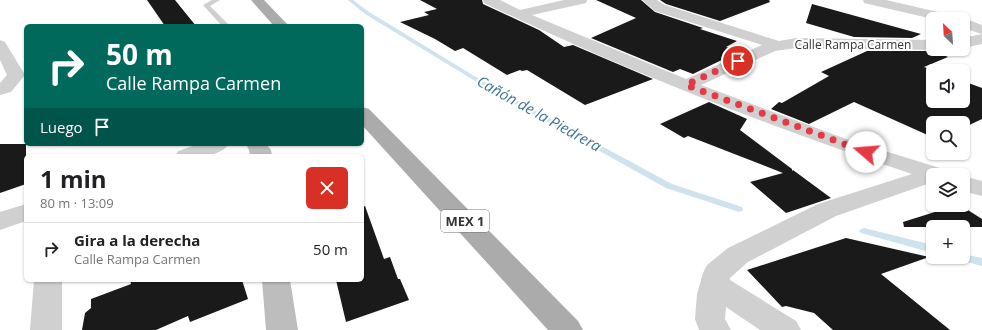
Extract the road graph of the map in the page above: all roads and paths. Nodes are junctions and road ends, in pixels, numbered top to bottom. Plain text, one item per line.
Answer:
1 (217, 0) edge
2 (257, 0) edge
3 (489, 0) edge
4 (581, 0) edge
5 (648, 0) edge
6 (869, 0) edge
7 (926, 13) edge
8 (519, 14) junction
9 (224, 24) edge
10 (280, 24) edge
11 (970, 26) edge
12 (982, 30) edge
13 (982, 39) edge
14 (970, 42) edge
15 (0, 45) edge
16 (926, 45) edge
17 (779, 46) junction
18 (686, 85) junction
19 (0, 90) edge
20 (366, 120) edge
21 (214, 146) edge
22 (192, 154) edge
23 (926, 172) edge
24 (926, 178) edge
25 (24, 213) edge
26 (0, 221) edge
27 (48, 282) edge
28 (276, 282) edge
29 (714, 284) junction
30 (46, 330) edge
31 (282, 330) edge
32 (567, 330) edge
33 (715, 330) edge
34 (786, 330) edge

1 - 9 lane
2 - 10 main road
3 - 8 street
4 - 8 street
5 - 17 street
6 - 7 street
8 - 18 street
11 - 12 street
13 - 14 street
15 - 19 street
16 - 17 street, Calle Rampa Carmen
17 - 18 street, Calle Rampa Carmen
18 - 23 street
20 - 32 main road, MEX 1
21 - 22 street
24 - 29 street
25 - 26 street
27 - 30 street
28 - 31 main road
29 - 33 street
29 - 34 street

